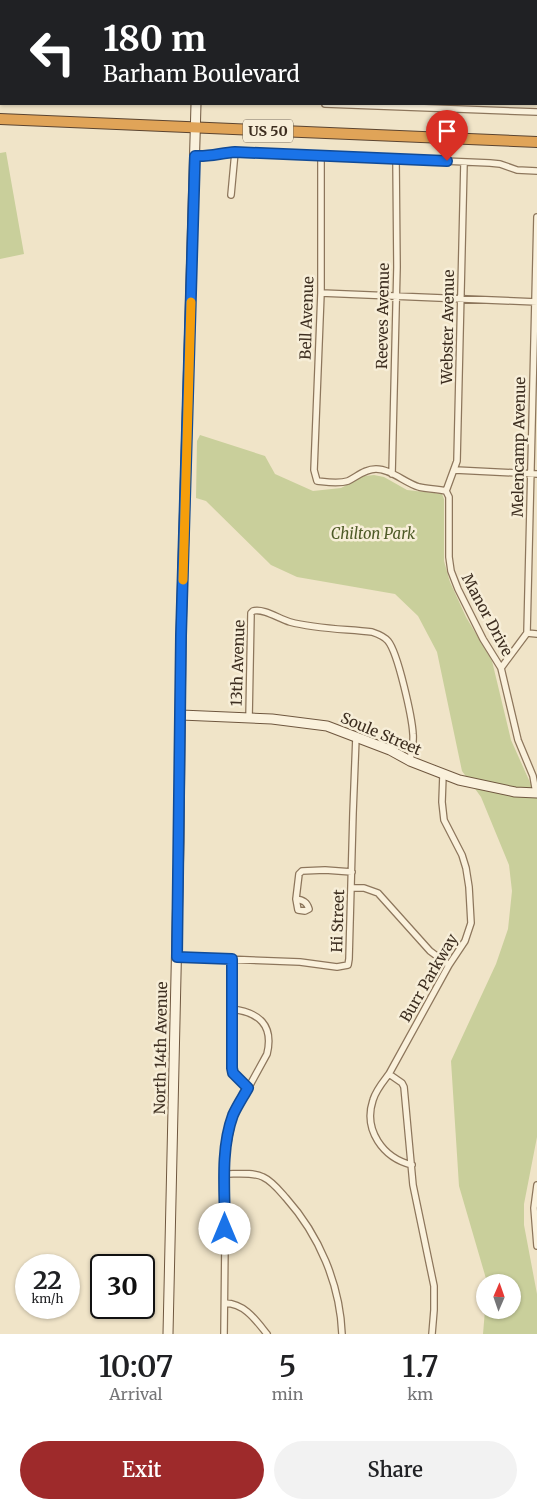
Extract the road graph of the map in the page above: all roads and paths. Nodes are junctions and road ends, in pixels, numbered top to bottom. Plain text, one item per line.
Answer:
1 (196, 105) edge
2 (352, 105) edge
3 (537, 112) edge
4 (0, 119) edge
5 (196, 128) junction
6 (537, 142) edge
7 (235, 152) junction
8 (195, 156) junction
9 (321, 156) junction
10 (396, 159) junction
11 (464, 163) junction
12 (537, 172) edge
13 (231, 195) dead end
14 (537, 217) edge
15 (321, 293) junction
16 (396, 296) junction
17 (462, 298) junction
18 (536, 302) edge
19 (455, 470) junction
20 (392, 474) junction
21 (534, 474) edge
22 (446, 491) junction
23 (527, 633) junction
24 (537, 634) edge
25 (501, 668) junction
26 (181, 715) junction
27 (249, 718) junction
28 (356, 737) junction
29 (410, 761) junction
30 (443, 775) junction
31 (536, 793) edge
32 (352, 872) junction
33 (352, 888) junction
34 (296, 899) dead end
35 (177, 957) junction
36 (232, 959) junction
37 (449, 965) junction
38 (231, 1009) junction
39 (389, 1074) junction
40 (248, 1088) junction
41 (412, 1165) junction
42 (225, 1174) junction
43 (537, 1185) edge
44 (536, 1228) edge
45 (537, 1246) edge
46 (225, 1303) junction
47 (168, 1334) edge
48 (224, 1334) edge
49 (266, 1334) edge
50 (342, 1334) edge
51 (432, 1334) edge

1 - 5 main road, North 14th Avenue
2 - 3 street
4 - 5 highway, US 50
5 - 6 highway, US 50
5 - 8 main road, North 14th Avenue
7 - 8 street
7 - 9 street
7 - 13 street
8 - 26 main road, North 14th Avenue
9 - 10 street
9 - 15 street, Bell Avenue
10 - 11 street
10 - 16 street, Reeves Avenue
11 - 12 street
11 - 17 street, Webster Avenue
14 - 18 street, Melencamp Avenue
15 - 16 street
15 - 20 street, Bell Avenue
16 - 17 street
16 - 20 street, Reeves Avenue
17 - 18 street
17 - 19 street, Webster Avenue
18 - 21 street, Melencamp Avenue
19 - 21 street
19 - 22 street, Webster Avenue
20 - 22 street
21 - 23 street, Melencamp Avenue
22 - 25 street, Manor Drive
23 - 24 street
23 - 25 street
25 - 31 street, Manor Drive
26 - 27 main road, Soule Street
26 - 35 main road, North 14th Avenue
27 - 28 main road, Soule Street
27 - 29 street, 13th Avenue
28 - 29 main road, Soule Street
28 - 32 street, Hi Street
29 - 30 main road, Soule Street
30 - 31 main road, Soule Street
30 - 37 street, Burr Parkway
32 - 33 street, Hi Street
32 - 34 street
33 - 36 street, Hi Street
33 - 37 street
35 - 36 street, Hi Street
35 - 47 main road, North 14th Avenue
36 - 38 street
37 - 39 street, Burr Parkway
38 - 40 street
38 - 40 street
39 - 41 street
39 - 41 street, Burr Parkway
40 - 42 street
41 - 51 street
42 - 46 street
42 - 50 street
43 - 44 street
44 - 45 street
46 - 48 street
46 - 49 street

